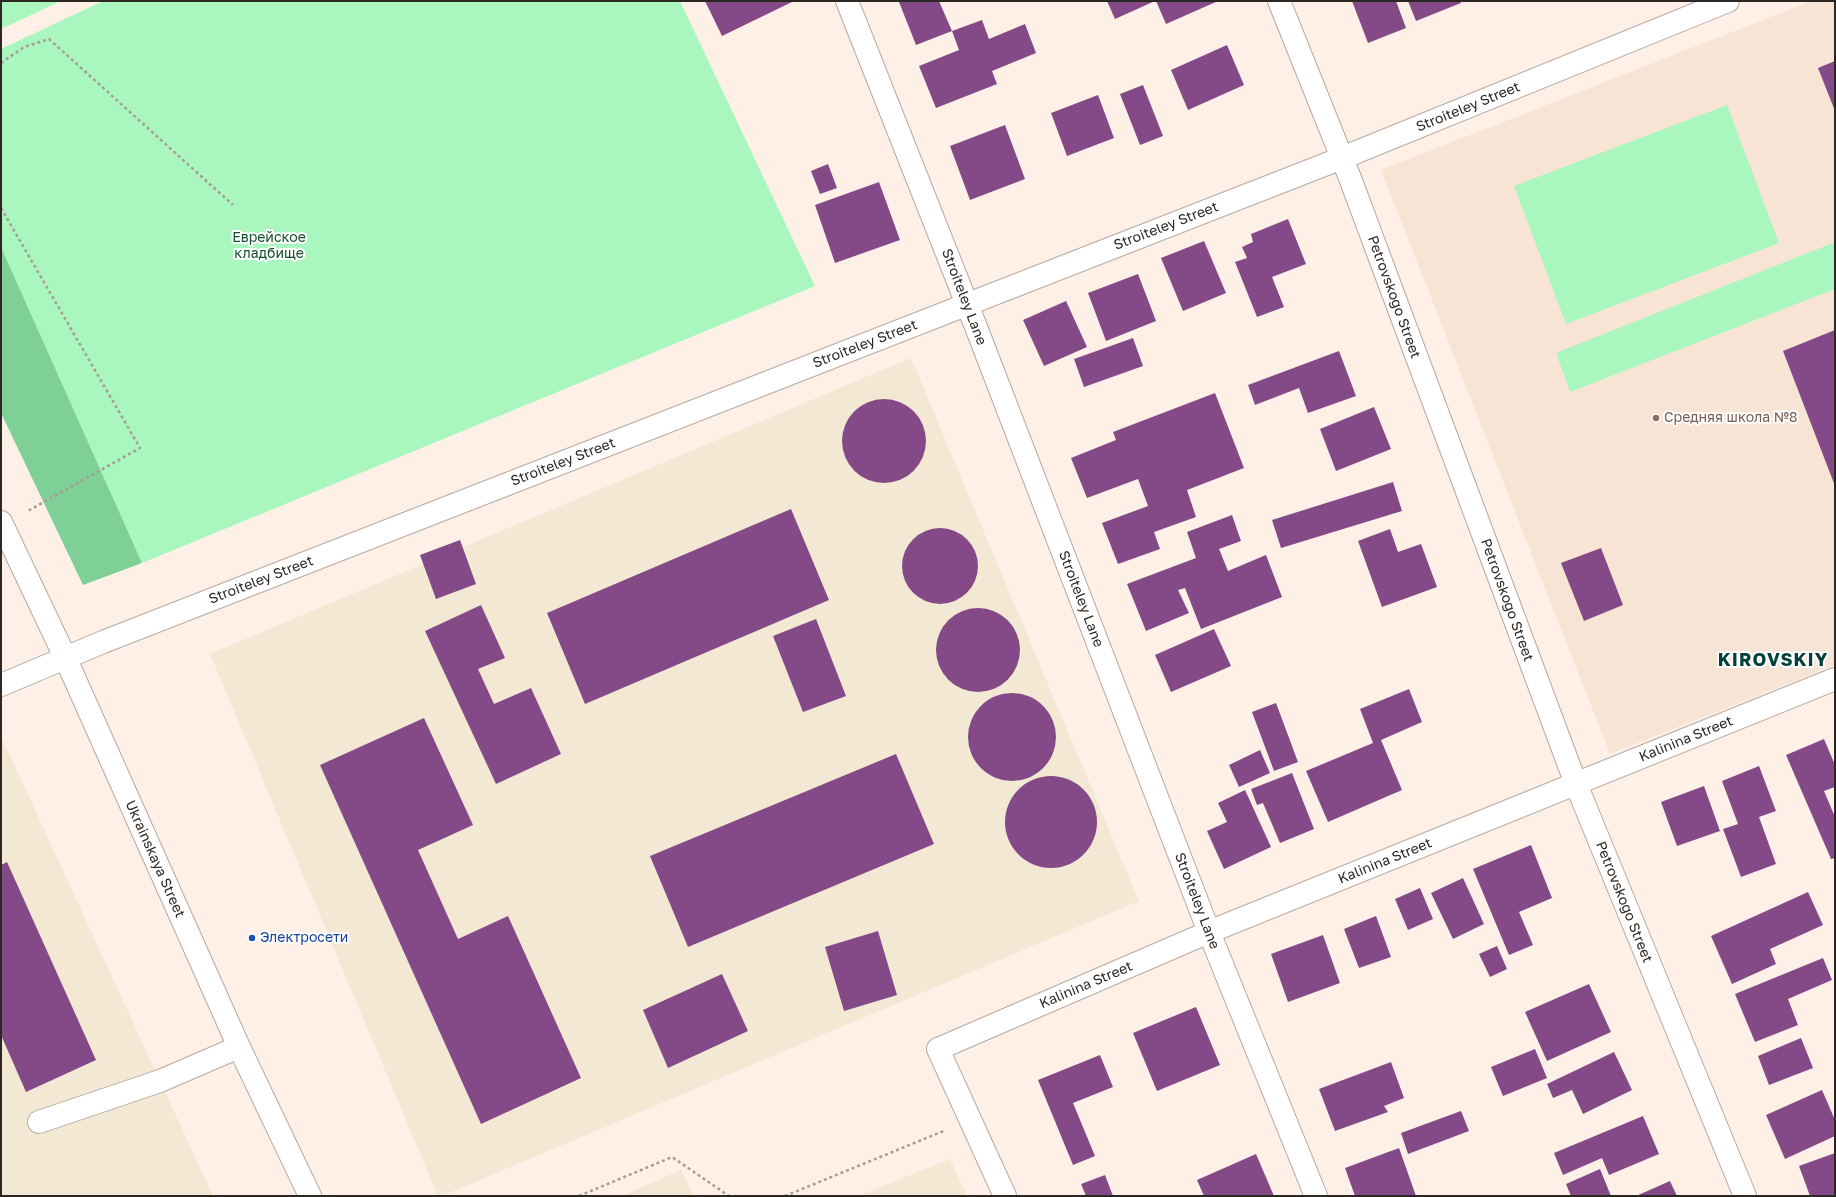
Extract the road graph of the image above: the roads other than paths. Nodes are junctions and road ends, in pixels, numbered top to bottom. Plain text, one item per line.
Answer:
1 (848, 1) edge
2 (1279, 1) edge
3 (1728, 1) edge
4 (1342, 158) junction
5 (967, 304) junction
6 (2, 523) edge
7 (65, 657) junction
8 (1835, 679) edge
9 (1, 685) edge
10 (1576, 784) junction
11 (1209, 932) junction
12 (239, 1047) junction
13 (39, 1122) dead end
14 (310, 1196) edge
15 (1004, 1196) edge
16 (1316, 1196) edge
17 (1745, 1196) edge

1 - 5 street, Stroiteley Lane
2 - 4 street, Petrovskogo Street
3 - 4 street, Stroiteley Street
4 - 5 street, Stroiteley Street
4 - 10 street, Petrovskogo Street
5 - 7 street, Stroiteley Street
5 - 11 street, Stroiteley Lane
6 - 7 street, Ukrainskaya Street
7 - 9 street, Stroiteley Street
7 - 12 street, Ukrainskaya Street
8 - 10 street, Kalinina Street
10 - 11 street, Kalinina Street
10 - 17 street, Petrovskogo Street
11 - 15 street, Kalinina Street
11 - 16 street, Stroiteley Lane
12 - 13 street
12 - 14 street, Ukrainskaya Street

